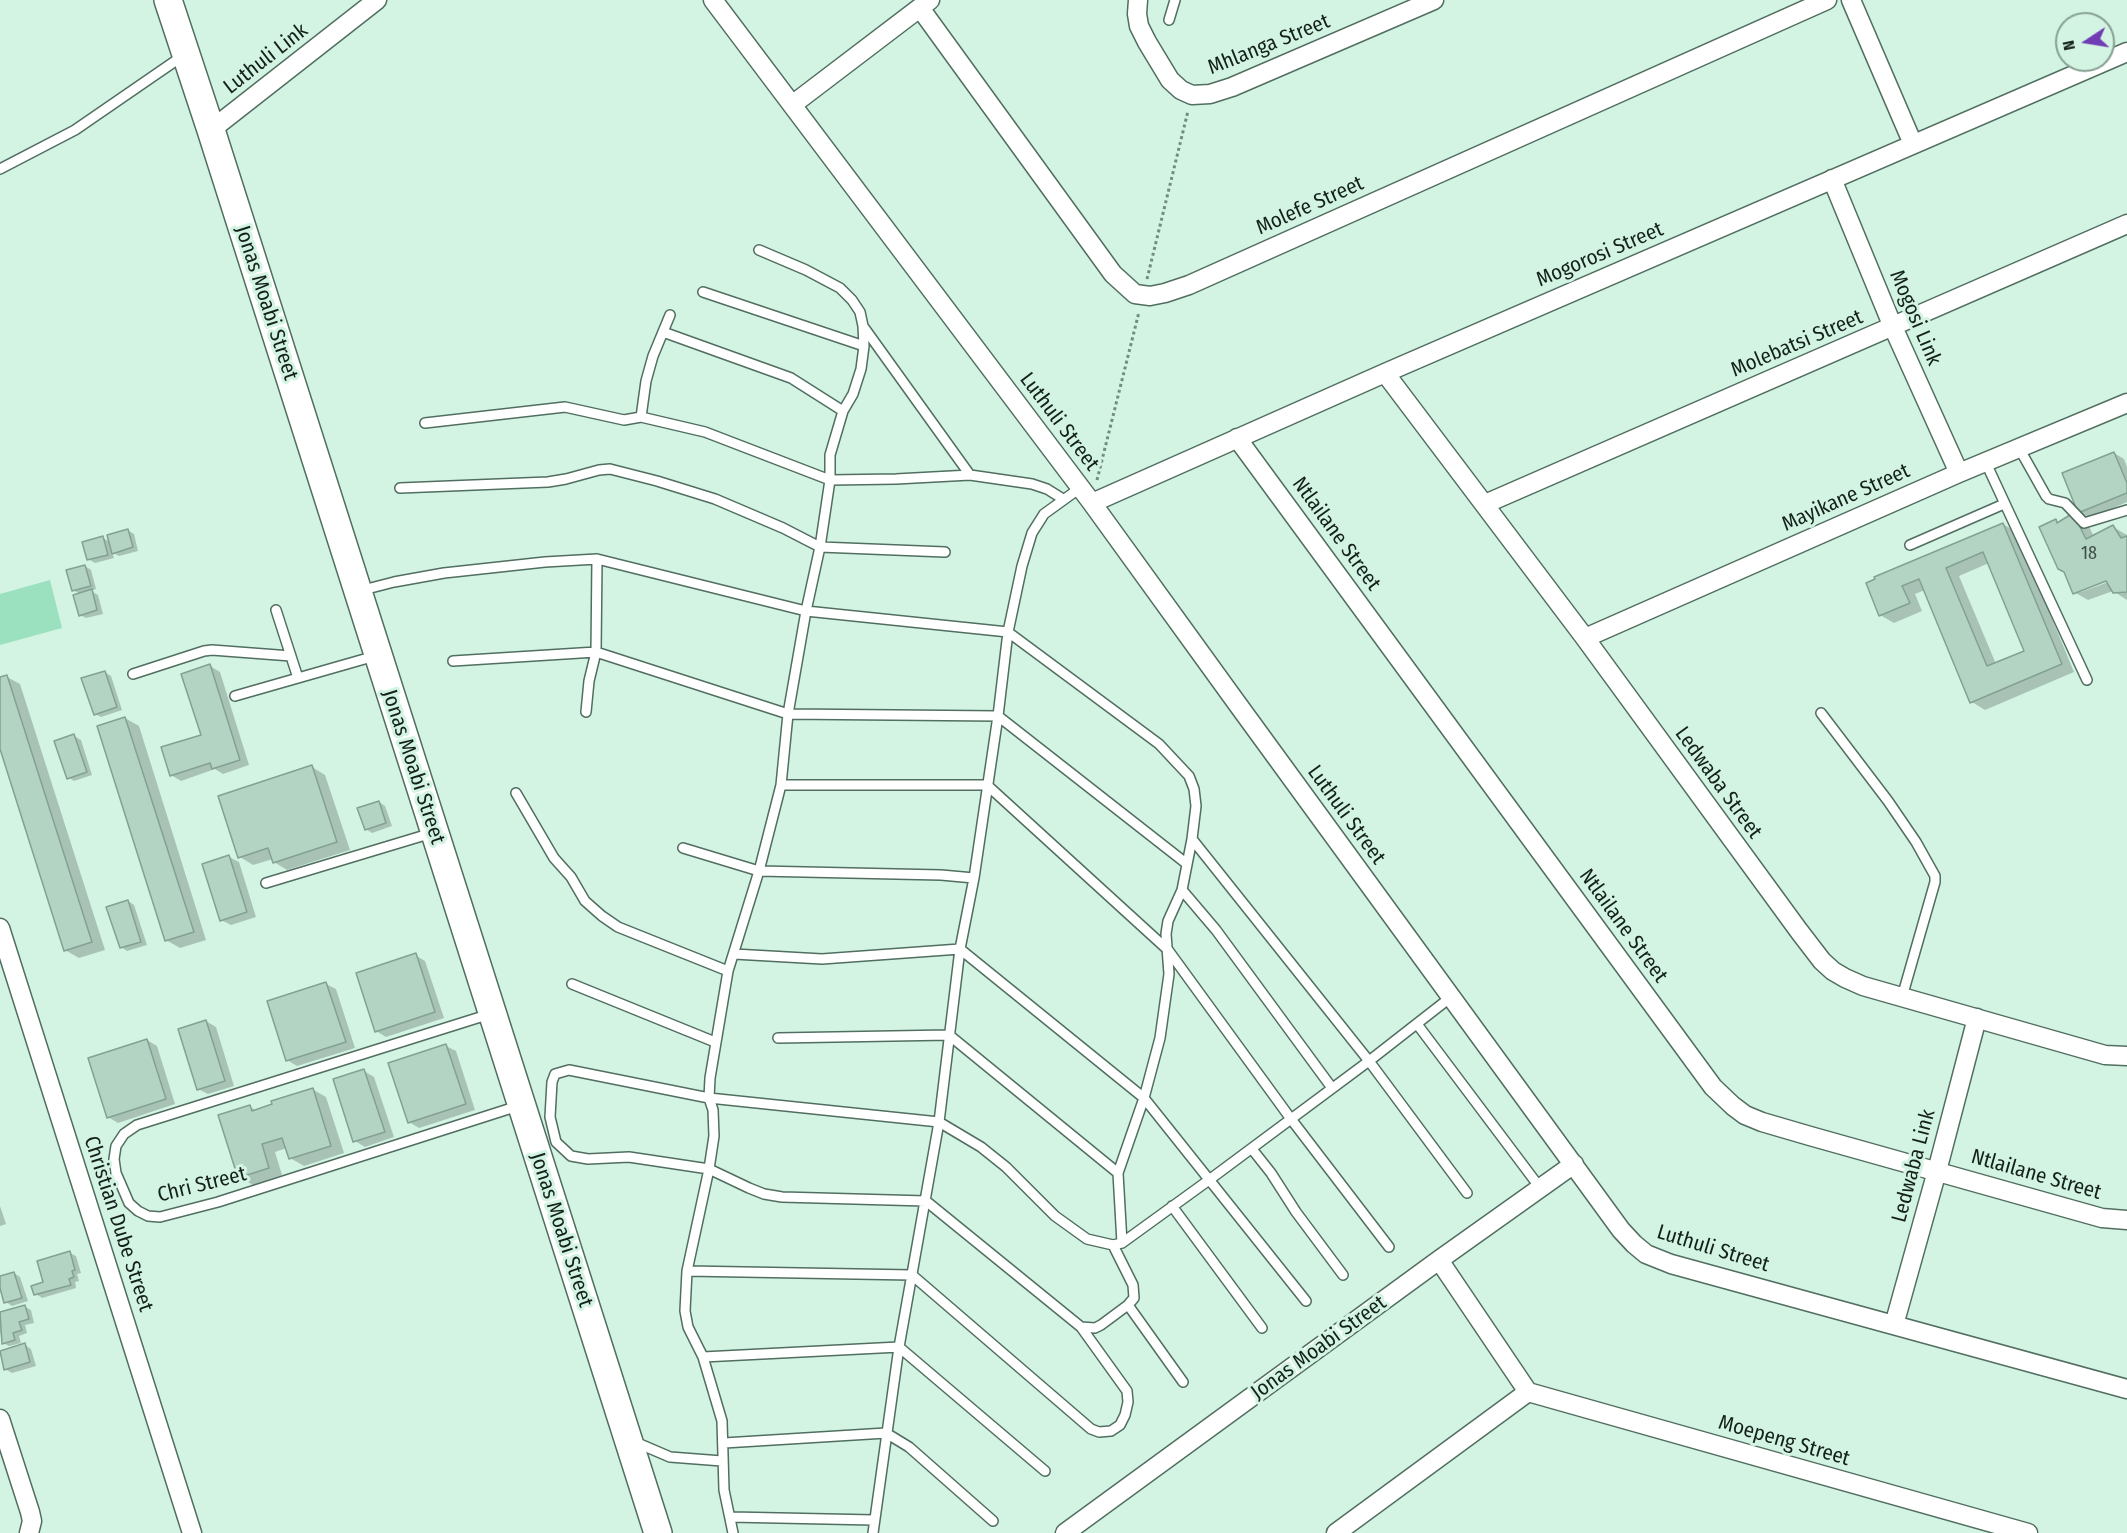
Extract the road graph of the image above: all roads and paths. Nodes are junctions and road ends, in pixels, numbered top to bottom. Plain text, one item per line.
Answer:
1 (168, 0) edge
2 (377, 0) edge
3 (713, 0) edge
4 (1138, 0) edge
5 (1174, 0) edge
6 (1434, 0) edge
7 (1827, 0) edge
8 (1851, 0) edge
9 (925, 4) edge
10 (1169, 20) dead end
11 (2127, 52) edge
12 (186, 53) junction
13 (792, 105) junction
14 (212, 130) junction
15 (1913, 144) junction
16 (0, 170) edge
17 (1832, 179) junction
18 (2127, 224) edge
19 (759, 250) dead end
20 (703, 292) dead end
21 (670, 315) dead end
22 (863, 326) junction
23 (1893, 327) junction
24 (663, 332) junction
25 (864, 346) junction
26 (1385, 373) junction
27 (2126, 406) edge
28 (843, 411) junction
29 (641, 417) junction
30 (425, 423) dead end
31 (1237, 438) junction
32 (2019, 448) junction
33 (1986, 463) junction
34 (1959, 473) junction
35 (970, 475) junction
36 (830, 480) junction
37 (400, 488) dead end
38 (1086, 495) junction
39 (1063, 499) junction
40 (1485, 504) junction
41 (2004, 504) junction
42 (2127, 510) edge
43 (1910, 545) dead end
44 (820, 547) junction
45 (945, 552) dead end
46 (597, 560) junction
47 (358, 592) junction
48 (276, 610) dead end
49 (806, 611) junction
50 (1008, 632) junction
51 (1585, 638) junction
52 (596, 652) junction
53 (377, 655) junction
54 (291, 656) junction
55 (453, 661) dead end
56 (133, 674) dead end
57 (298, 678) junction
58 (2087, 680) dead end
59 (236, 696) dead end
60 (586, 711) dead end
61 (1821, 713) dead end
62 (788, 714) junction
63 (998, 716) junction
64 (781, 785) junction
65 (987, 785) junction
66 (516, 794) dead end
67 (434, 832) junction
68 (1192, 839) junction
69 (683, 848) dead end
70 (1187, 864) junction
71 (759, 871) junction
72 (974, 878) junction
73 (266, 883) dead end
74 (1182, 890) junction
75 (0, 928) edge
76 (960, 949) junction
77 (1168, 950) junction
78 (734, 954) junction
79 (728, 971) junction
80 (7, 976) edge
81 (572, 984) dead end
82 (1451, 997) junction
83 (1902, 997) junction
84 (493, 1014) junction
85 (1977, 1018) junction
86 (1417, 1024) junction
87 (949, 1035) junction
88 (778, 1038) dead end
89 (715, 1042) junction
90 (2127, 1056) edge
91 (1370, 1061) junction
92 (1332, 1088) junction
93 (709, 1098) junction
94 (1144, 1098) junction
95 (522, 1105) junction
96 (1290, 1119) junction
97 (939, 1122) junction
98 (1252, 1149) junction
99 (1574, 1164) junction
100 (709, 1169) junction
101 (1937, 1171) junction
102 (1118, 1173) junction
103 (1209, 1180) junction
104 (1541, 1189) junction
105 (1467, 1193) dead end
106 (926, 1201) junction
107 (1172, 1206) junction
108 (2127, 1220) edge
109 (1117, 1244) junction
110 (1389, 1247) dead end
111 (1439, 1260) junction
112 (687, 1271) junction
113 (912, 1275) junction
114 (1343, 1275) dead end
115 (1306, 1301) dead end
116 (1128, 1305) junction
117 (1894, 1325) junction
118 (1080, 1327) junction
119 (1262, 1328) dead end
120 (899, 1347) junction
121 (703, 1358) junction
122 (1183, 1382) dead end
123 (2127, 1389) edge
124 (1528, 1392) junction
125 (0, 1419) edge
126 (886, 1433) junction
127 (629, 1439) junction
128 (724, 1443) junction
129 (722, 1461) junction
130 (1045, 1471) dead end
131 (731, 1518) junction
132 (874, 1520) junction
133 (993, 1521) dead end
134 (1993, 1528) edge
135 (29, 1533) edge
136 (192, 1533) edge
137 (658, 1533) edge
138 (733, 1533) edge
139 (873, 1533) edge
140 (1065, 1533) edge
141 (1336, 1533) edge
142 (2028, 1533) edge

1 - 12 street, Jonas Moabi Street
2 - 14 street, Luthuli Link
3 - 13 street, Luthuli Street
4 - 6 street, Mhlanga Street
5 - 10 lane
7 - 9 street, Molefe Street
8 - 15 street
9 - 13 street
11 - 15 street, Mogorosi Street
12 - 14 street, Jonas Moabi Street
12 - 16 lane
13 - 38 street, Luthuli Street
14 - 47 street, Jonas Moabi Street
15 - 17 street, Mogorosi Street
17 - 23 street, Mogosi Link
17 - 26 street, Mogorosi Street
18 - 23 street, Molebatsi Street
19 - 22 lane
20 - 25 lane
21 - 24 lane
22 - 25 lane
22 - 35 lane
23 - 34 street, Mogosi Link
23 - 40 street, Molebatsi Street
24 - 28 lane
24 - 29 lane
25 - 28 lane
26 - 31 street, Mogorosi Street
26 - 40 street, Ledwaba Street
27 - 32 street, Mayikane Street
28 - 36 lane
29 - 30 lane
29 - 36 lane
31 - 38 street, Mogorosi Street
31 - 101 street, Ntlailane Street
32 - 33 street, Mayikane Street
32 - 42 lane
33 - 34 street, Mayikane Street
33 - 41 lane
34 - 51 street, Mayikane Street
35 - 36 lane
35 - 39 lane
36 - 44 lane
37 - 44 lane
38 - 39 lane
38 - 82 street, Luthuli Street
39 - 50 lane
40 - 51 street, Ledwaba Street
41 - 43 lane
41 - 58 lane
44 - 45 lane
44 - 49 lane
46 - 47 lane
46 - 49 lane
46 - 52 lane
47 - 53 street, Jonas Moabi Street
48 - 54 lane
49 - 50 lane
49 - 62 lane
50 - 63 lane
50 - 68 lane
51 - 83 street, Ledwaba Street
52 - 55 lane
52 - 60 lane
52 - 62 lane
53 - 57 lane
53 - 67 street, Jonas Moabi Street
54 - 56 lane
54 - 57 lane
57 - 59 lane
61 - 83 lane
62 - 63 lane
62 - 64 lane
63 - 65 lane
63 - 70 lane
64 - 65 lane
64 - 71 lane
65 - 72 lane
65 - 77 lane
66 - 79 lane
67 - 73 lane
67 - 84 street, Jonas Moabi Street
68 - 70 lane
68 - 91 lane
69 - 71 lane
70 - 74 lane
71 - 72 lane
71 - 78 lane
72 - 76 lane
74 - 77 lane
74 - 92 lane
75 - 80 street, Christian Dube Street
76 - 78 lane
76 - 87 lane
76 - 94 lane
77 - 94 lane
77 - 96 lane
78 - 79 lane
79 - 89 lane
80 - 136 street, Christian Dube Street
81 - 89 lane
82 - 86 lane
82 - 99 street, Luthuli Street
83 - 85 street, Ledwaba Street
84 - 95 street, Jonas Moabi Street
84 - 95 lane, Chri Street
85 - 90 street, Ledwaba Street
85 - 101 street, Ledwaba Link
86 - 91 lane
86 - 104 lane
87 - 88 lane
87 - 97 lane
87 - 102 lane
89 - 93 lane
91 - 92 lane
91 - 105 lane
92 - 96 lane
93 - 97 lane
93 - 100 lane
93 - 100 lane
94 - 102 lane
94 - 103 lane
95 - 127 street, Jonas Moabi Street
96 - 98 lane
96 - 110 lane
97 - 106 lane
97 - 109 lane
98 - 103 lane
98 - 114 lane
99 - 104 street, Jonas Moabi Street
99 - 117 street, Luthuli Street
100 - 106 lane
100 - 112 lane
101 - 108 street, Ntlailane Street
101 - 117 street, Ledwaba Link
102 - 109 lane
103 - 107 lane
103 - 115 lane
104 - 111 street, Jonas Moabi Street
106 - 113 lane
106 - 118 lane
107 - 109 lane
107 - 119 lane
109 - 116 lane
111 - 124 street
111 - 140 street, Jonas Moabi Street
112 - 113 lane
112 - 121 lane
113 - 118 lane
113 - 120 lane
116 - 118 lane
116 - 122 lane
117 - 123 street, Luthuli Street
120 - 121 lane
120 - 126 lane
120 - 130 lane
121 - 128 lane
124 - 134 street, Moepeng Street
124 - 141 street
125 - 135 street
126 - 128 lane
126 - 132 lane
126 - 133 lane
127 - 129 lane
127 - 137 street, Jonas Moabi Street
128 - 129 lane
129 - 131 lane
131 - 132 lane
131 - 138 lane
132 - 139 lane
134 - 142 street, Moepeng Street

